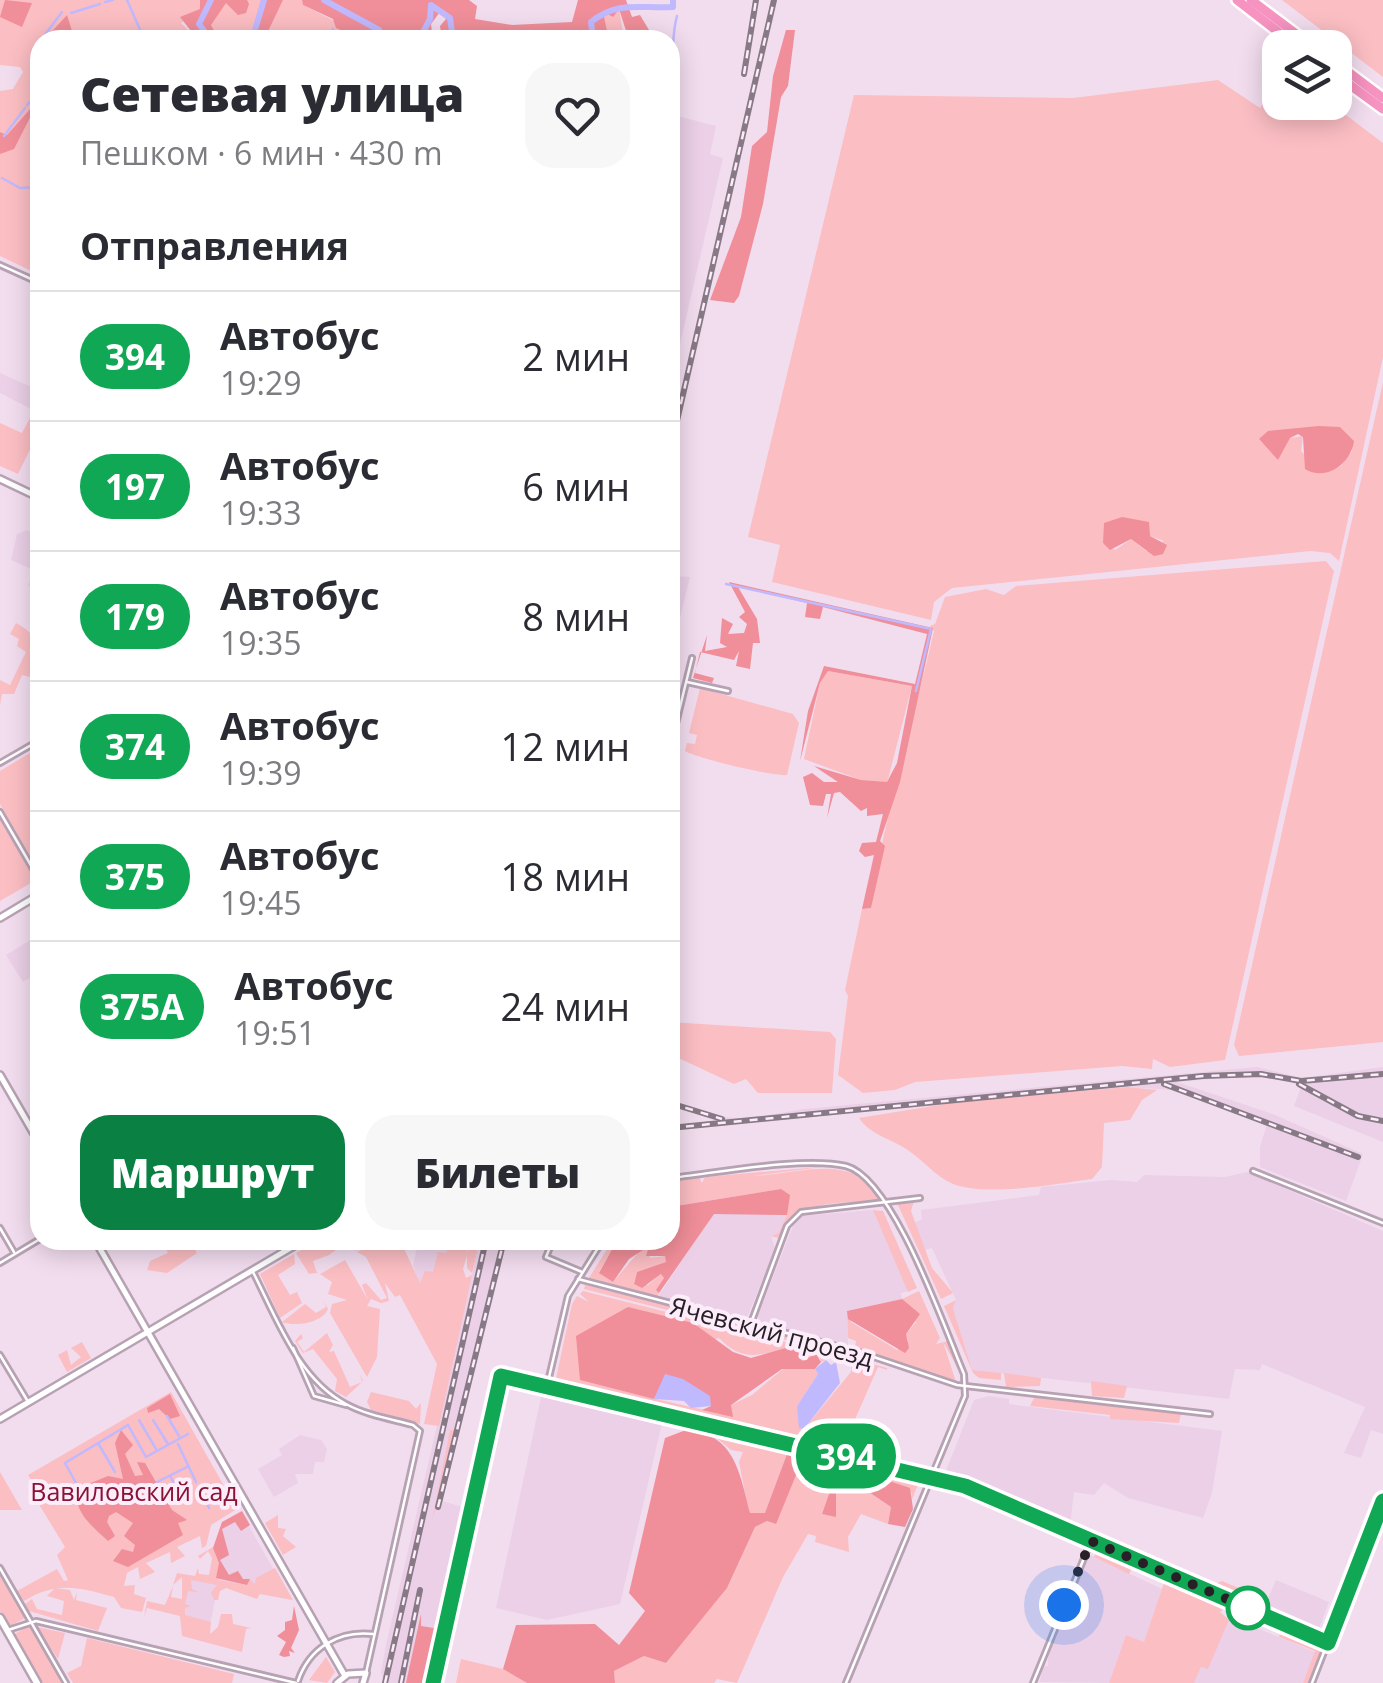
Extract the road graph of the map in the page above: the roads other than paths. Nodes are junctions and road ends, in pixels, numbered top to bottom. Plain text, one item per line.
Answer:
1 (1237, 0) edge
2 (1251, 0) edge
3 (1276, 30) edge
4 (1291, 30) edge
5 (1352, 75) edge
6 (1352, 86) edge
7 (1383, 98) edge
8 (1383, 109) edge
9 (0, 265) edge
10 (30, 278) edge
11 (0, 479) edge
12 (30, 493) edge
13 (692, 658) dead end
14 (686, 682) junction
15 (728, 691) dead end
16 (680, 707) edge
17 (30, 746) edge
18 (0, 763) edge
19 (0, 812) edge
20 (30, 863) edge
21 (30, 900) edge
22 (0, 918) edge
23 (0, 1075) edge
24 (30, 1128) edge
25 (1253, 1171) dead end
26 (680, 1177) edge
27 (920, 1198) dead end
28 (888, 1202) junction
29 (1383, 1223) edge
30 (0, 1228) edge
31 (30, 1245) edge
32 (101, 1250) edge
33 (287, 1250) edge
34 (549, 1250) edge
35 (596, 1250) edge
36 (15, 1254) junction
37 (0, 1262) edge
38 (252, 1270) junction
39 (582, 1272) junction
40 (578, 1279) junction
41 (750, 1324) junction
42 (148, 1332) junction
43 (292, 1346) junction
44 (0, 1354) edge
45 (547, 1386) junction
46 (966, 1386) junction
47 (28, 1402) junction
48 (349, 1406) junction
49 (1210, 1414) dead end
50 (0, 1419) edge
51 (931, 1478) junction
52 (1383, 1500) edge
53 (1091, 1541) junction
54 (0, 1568) edge
55 (0, 1618) edge
56 (30, 1620) junction
57 (7, 1631) junction
58 (375, 1635) junction
59 (1328, 1643) junction
60 (326, 1644) junction
61 (366, 1673) junction
62 (345, 1676) junction
63 (37, 1683) edge
64 (66, 1683) edge
65 (297, 1683) edge
66 (337, 1683) edge
67 (364, 1683) edge
68 (433, 1683) edge
69 (846, 1683) edge
70 (1033, 1683) edge
71 (1312, 1683) edge

1 - 3 highway
2 - 4 highway
5 - 7 highway
6 - 8 highway
9 - 10 street
11 - 12 street
13 - 14 street
14 - 15 street
14 - 16 street
17 - 18 street
19 - 20 street
21 - 22 street
23 - 24 street
25 - 29 street
26 - 28 street
27 - 28 street
28 - 41 street
28 - 46 street
30 - 36 street
31 - 36 street
32 - 42 street
33 - 38 street
34 - 39 street
35 - 39 street
36 - 37 street
38 - 42 street
38 - 43 street
39 - 40 street
40 - 41 street, Ячевский проезд
40 - 45 street
41 - 46 street, Ячевский проезд
42 - 47 street
42 - 60 street
43 - 48 street
43 - 48 street
44 - 47 street
45 - 51 street
45 - 68 street
46 - 49 street, Ячевский проезд
46 - 51 street
47 - 50 street
48 - 58 street
51 - 53 street
51 - 69 street
52 - 59 street
53 - 59 street
53 - 70 street
54 - 56 street
55 - 57 main road
56 - 57 street
56 - 64 street
56 - 65 street
57 - 63 main road
58 - 60 street
58 - 61 street
59 - 71 street
60 - 62 street
60 - 65 street
61 - 62 street
61 - 67 street
62 - 66 street

